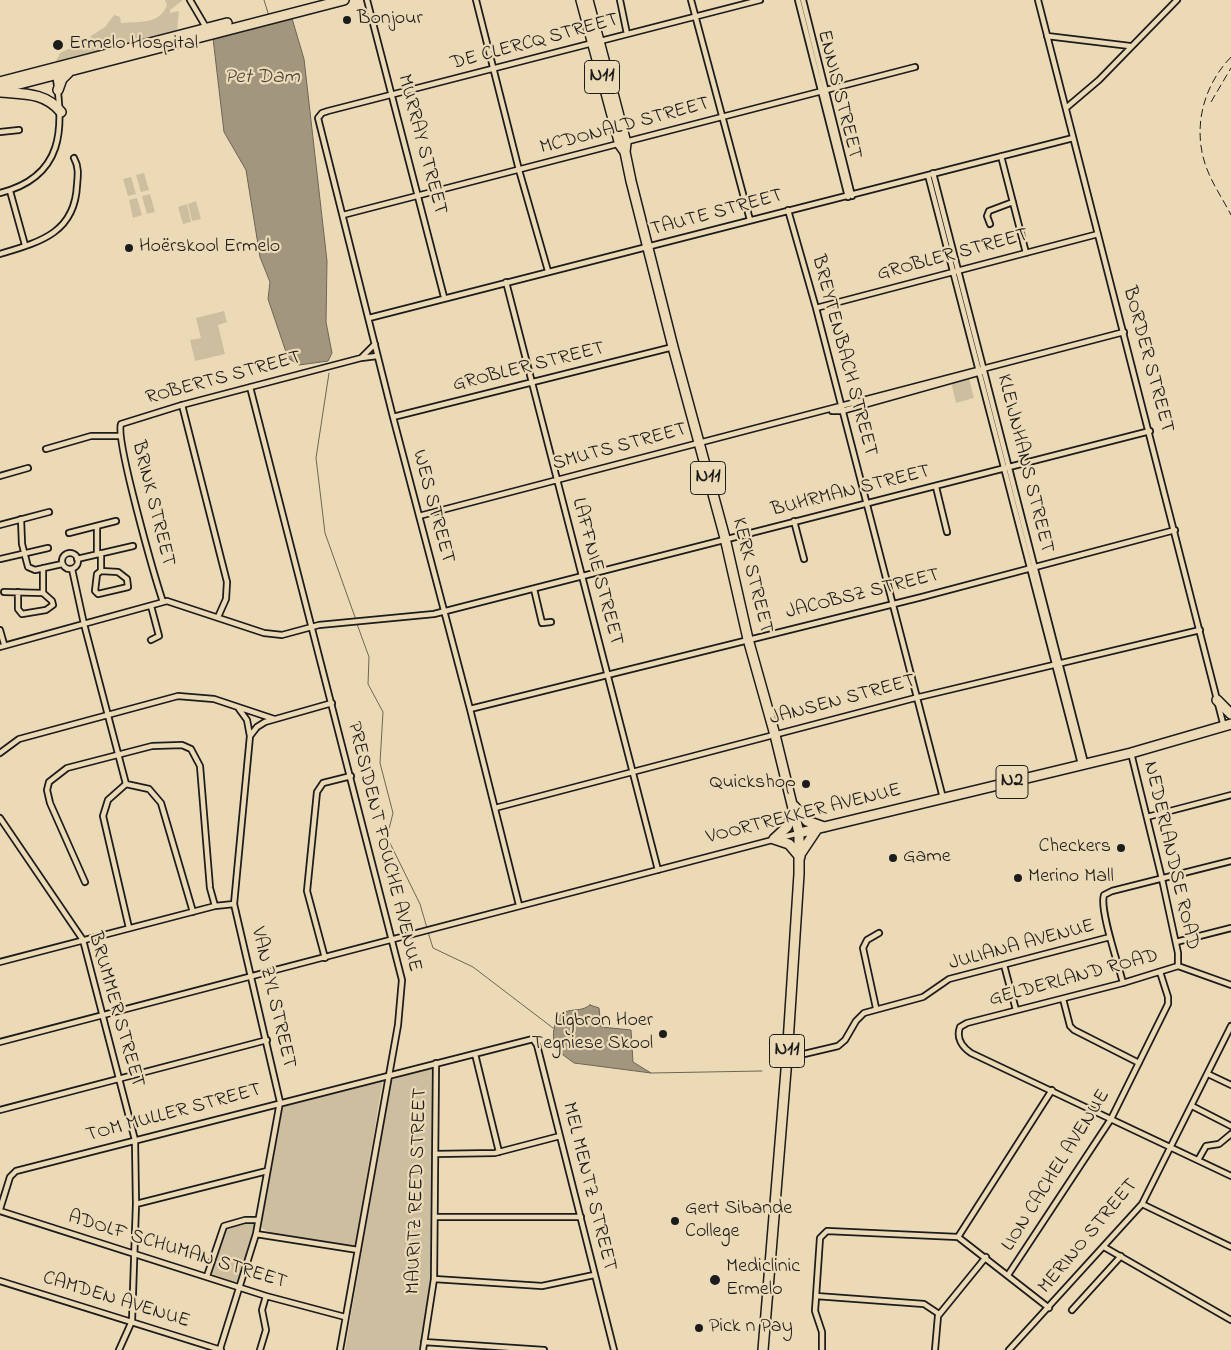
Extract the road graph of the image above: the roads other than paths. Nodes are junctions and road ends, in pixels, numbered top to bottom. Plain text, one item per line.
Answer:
1 (190, 0) edge
2 (318, 0) edge
3 (344, 0) edge
4 (367, 0) edge
5 (476, 0) edge
6 (581, 0) edge
7 (588, 0) edge
8 (620, 0) edge
9 (692, 0) edge
10 (760, 0) edge
11 (798, 0) edge
12 (803, 0) edge
13 (1038, 0) edge
14 (1177, 0) edge
15 (272, 14) junction
16 (696, 17) junction
17 (207, 31) junction
18 (627, 34) junction
19 (1047, 36) junction
20 (595, 42) junction
21 (1130, 46) junction
22 (915, 66) dead end
23 (493, 69) junction
24 (55, 72) junction
25 (69, 72) junction
26 (0, 82) edge
27 (18, 84) junction
28 (0, 90) edge
29 (58, 90) junction
30 (824, 90) junction
31 (32, 95) junction
32 (393, 95) junction
33 (1066, 108) junction
34 (61, 112) junction
35 (722, 116) junction
36 (319, 117) joint
37 (20, 130) dead end
38 (0, 132) edge
39 (1073, 138) junction
40 (623, 146) junction
41 (1001, 156) junction
42 (74, 158) dead end
43 (519, 170) junction
44 (930, 174) junction
45 (10, 191) junction
46 (0, 193) edge
47 (419, 196) junction
48 (850, 196) junction
49 (1013, 202) junction
50 (788, 210) junction
51 (343, 215) junction
52 (750, 220) junction
53 (990, 224) dead end
54 (1098, 234) junction
55 (25, 245) junction
56 (648, 247) junction
57 (1026, 253) junction
58 (0, 254) edge
59 (548, 271) junction
60 (956, 271) junction
61 (506, 282) junction
62 (444, 297) junction
63 (816, 308) junction
64 (368, 318) junction
65 (1124, 332) junction
66 (375, 344) junction
67 (673, 347) junction
68 (377, 356) junction
69 (361, 358) junction
70 (982, 370) junction
71 (530, 383) junction
72 (250, 387) junction
73 (182, 404) junction
74 (841, 408) junction
75 (393, 417) junction
76 (130, 420) joint
77 (1150, 432) junction
78 (119, 436) junction
79 (699, 443) junction
80 (46, 449) dead end
81 (28, 468) dead end
82 (1008, 468) junction
83 (0, 476) edge
84 (556, 480) junction
85 (936, 487) junction
86 (865, 504) junction
87 (50, 512) dead end
88 (419, 516) junction
89 (21, 519) junction
90 (116, 521) dead end
91 (794, 521) junction
92 (0, 525) edge
93 (97, 526) junction
94 (1175, 530) junction
95 (947, 532) dead end
96 (69, 533) dead end
97 (725, 538) junction
98 (133, 546) dead end
99 (48, 548) dead end
100 (23, 553) junction
101 (99, 554) junction
102 (0, 559) edge
103 (77, 559) junction
104 (804, 559) dead end
105 (62, 564) junction
106 (43, 568) junction
107 (1032, 568) junction
108 (72, 569) junction
109 (101, 571) junction
110 (582, 577) junction
111 (534, 589) junction
112 (4, 592) dead end
113 (18, 592) junction
114 (43, 593) junction
115 (162, 602) junction
116 (891, 604) junction
117 (151, 606) junction
118 (444, 611) junction
119 (218, 617) junction
120 (550, 622) dead end
121 (84, 624) junction
122 (313, 626) junction
123 (0, 630) edge
124 (1200, 630) junction
125 (748, 639) junction
126 (151, 640) dead end
127 (2, 646) edge
128 (1056, 666) junction
129 (608, 674) junction
130 (915, 698) junction
131 (1217, 700) junction
132 (332, 703) junction
133 (238, 708) junction
134 (470, 709) junction
135 (1231, 714) edge
136 (109, 716) junction
137 (274, 719) junction
138 (1228, 726) edge
139 (775, 735) junction
140 (250, 736) junction
141 (1131, 752) junction
142 (0, 753) edge
143 (119, 755) junction
144 (1083, 764) junction
145 (634, 772) junction
146 (351, 776) junction
147 (126, 784) junction
148 (1231, 794) edge
149 (943, 799) junction
150 (793, 807) junction
151 (495, 808) junction
152 (1147, 817) junction
153 (0, 818) edge
154 (821, 828) junction
155 (799, 833) junction
156 (774, 839) junction
157 (800, 856) junction
158 (1231, 861) edge
159 (658, 870) junction
160 (1162, 879) junction
161 (86, 882) dead end
162 (234, 904) junction
163 (519, 905) junction
164 (215, 906) junction
165 (193, 912) junction
166 (130, 928) junction
167 (1231, 928) edge
168 (879, 933) dead end
169 (1110, 937) junction
170 (83, 940) junction
171 (393, 941) junction
172 (1176, 942) junction
173 (325, 958) junction
174 (1, 960) edge
175 (1004, 965) junction
176 (1178, 966) junction
177 (1160, 972) junction
178 (252, 977) junction
179 (1123, 983) junction
180 (1231, 985) edge
181 (1063, 999) junction
182 (876, 1008) junction
183 (1016, 1010) junction
184 (104, 1015) junction
185 (1231, 1026) edge
186 (527, 1039) joint
187 (267, 1040) junction
188 (0, 1042) edge
189 (475, 1054) junction
190 (787, 1058) junction
191 (436, 1063) junction
192 (1138, 1063) junction
193 (389, 1074) junction
194 (1208, 1074) junction
195 (119, 1079) junction
196 (1231, 1085) edge
197 (1052, 1090) junction
198 (280, 1102) junction
199 (1192, 1106) junction
200 (0, 1110) edge
201 (1111, 1119) junction
202 (1231, 1126) edge
203 (1231, 1134) edge
204 (560, 1136) junction
205 (135, 1140) junction
206 (1171, 1147) junction
207 (499, 1152) junction
208 (435, 1154) junction
209 (1198, 1160) junction
210 (267, 1171) junction
211 (1231, 1176) edge
212 (136, 1204) junction
213 (1142, 1204) junction
214 (0, 1210) edge
215 (435, 1217) junction
216 (581, 1217) junction
217 (258, 1220) junction
218 (256, 1234) junction
219 (958, 1237) junction
220 (1104, 1247) junction
221 (1231, 1247) edge
222 (358, 1250) junction
223 (134, 1253) junction
224 (1121, 1256) junction
225 (986, 1258) junction
226 (771, 1268) junction
227 (594, 1275) junction
228 (1008, 1275) junction
229 (207, 1276) junction
230 (434, 1279) junction
231 (0, 1280) edge
232 (239, 1287) junction
233 (266, 1296) junction
234 (816, 1296) junction
235 (1049, 1308) junction
236 (1072, 1310) dead end
237 (940, 1314) junction
238 (345, 1316) junction
239 (1231, 1320) edge
240 (132, 1321) junction
241 (424, 1342) junction
242 (119, 1350) edge
243 (221, 1350) edge
244 (260, 1350) edge
245 (340, 1350) edge
246 (423, 1350) edge
247 (544, 1350) edge
248 (614, 1350) edge
249 (763, 1350) edge
250 (769, 1350) edge
251 (822, 1350) edge
252 (935, 1350) edge
253 (1009, 1350) edge

1 - 17 street
2 - 15 highway
3 - 15 highway
4 - 32 street, MURRAY STREET
5 - 23 street
6 - 20 highway, KERK STREET / N11
7 - 20 highway, KERK STREET / N11
8 - 18 street
9 - 16 street
10 - 16 street, DE CLERCQ STREET
11 - 30 street, ENNIS STREET
12 - 30 street, ENNIS STREET
13 - 19 street, BORDER STREET
14 - 21 street
15 - 17 highway
16 - 18 street, DE CLERCQ STREET
16 - 35 street
17 - 24 highway
17 - 25 highway
18 - 20 street, DE CLERCQ STREET
19 - 21 street
19 - 33 street, BORDER STREET
20 - 23 street, DE CLERCQ STREET
20 - 40 highway, KERK STREET / N11
21 - 33 street
22 - 30 street, MCDONALD STREET
23 - 32 street, DE CLERCQ STREET
23 - 43 street
24 - 25 highway
24 - 26 highway
24 - 27 highway
24 - 29 street
25 - 29 highway
27 - 28 highway
27 - 31 highway
28 - 31 highway
29 - 34 street
30 - 35 street, MCDONALD STREET
30 - 48 street, ENNIS STREET
31 - 34 highway
32 - 36 street, DE CLERCQ STREET
32 - 47 street, MURRAY STREET
33 - 39 street, BORDER STREET
34 - 45 street
35 - 40 street, MCDONALD STREET
35 - 52 street
36 - 51 street, WES STREET
37 - 38 street
39 - 41 street, TAUTE STREET
39 - 54 street, BORDER STREET
40 - 43 street, MCDONALD STREET
40 - 56 highway, KERK STREET / N11
41 - 44 street, TAUTE STREET
41 - 49 street
42 - 55 street
43 - 47 street, MCDONALD STREET
43 - 59 street
44 - 48 street, TAUTE STREET
44 - 60 street, KLEIJNHANS STREET
45 - 46 street
45 - 55 street
47 - 51 street, MCDONALD STREET
47 - 62 street, MURRAY STREET
48 - 50 street, TAUTE STREET
49 - 53 street
49 - 57 street
50 - 52 street, TAUTE STREET
50 - 63 street, BREYTENBACH STREET
51 - 64 street, WES STREET
52 - 56 street, TAUTE STREET
54 - 57 street, GROBLER STREET
54 - 65 street, BORDER STREET
55 - 58 street
56 - 59 street, TAUTE STREET
56 - 67 highway, KERK STREET / N11
57 - 60 street, GROBLER STREET
59 - 61 street, TAUTE STREET
60 - 63 street, GROBLER STREET
60 - 70 street, KLEIJNHANS STREET
61 - 62 street, TAUTE STREET
61 - 71 street, LAFFNIE STREET
62 - 64 street, TAUTE STREET
63 - 74 street, BREYTENBACH STREET
64 - 66 street, WES STREET
65 - 70 street, SMUTS STREET
65 - 77 street, BORDER STREET
66 - 68 street, WES STREET
66 - 69 street
67 - 71 street, GROBLER STREET
67 - 79 highway, KERK STREET / N11
68 - 69 street, ROBERTS STREET
68 - 75 street, WES STREET
69 - 72 street, ROBERTS STREET
70 - 74 street, SMUTS STREET
70 - 82 street, KLEIJNHANS STREET
71 - 75 street, GROBLER STREET
71 - 84 street, LAFFNIE STREET
72 - 73 street, ROBERTS STREET
72 - 122 street, PRESIDENT FOUCHE AVENUE
73 - 76 street, ROBERTS STREET
73 - 119 street
74 - 79 street, SMUTS STREET
74 - 86 street, BREYTENBACH STREET
75 - 88 street, WES STREET
76 - 78 street, BRINK STREET
77 - 82 street, BUHRMAN STREET
77 - 94 street, BORDER STREET
78 - 80 street
78 - 115 street, BRINK STREET
79 - 84 street, SMUTS STREET
79 - 97 highway, KERK STREET / N11
81 - 83 street
82 - 85 street, BUHRMAN STREET
82 - 107 street, KLEIJNHANS STREET
84 - 88 street, SMUTS STREET
84 - 110 street, LAFFNIE STREET
85 - 86 street, BUHRMAN STREET
85 - 95 street
86 - 91 street, BUHRMAN STREET
86 - 116 street, BREYTENBACH STREET
87 - 89 street
88 - 118 street, WES STREET
89 - 92 street
89 - 100 street
90 - 93 street
91 - 97 street, BUHRMAN STREET
91 - 104 street
93 - 96 street
93 - 101 street
94 - 107 street, JACOBSZ STREET
94 - 124 street, BORDER STREET
97 - 110 street, BUHRMAN STREET
97 - 125 highway, KERK STREET / N11
98 - 101 street
99 - 100 street
100 - 102 street
100 - 106 street
101 - 103 street
101 - 109 street
103 - 105 street
103 - 108 street
105 - 106 street
105 - 108 street
106 - 114 street
107 - 116 street, JACOBSZ STREET
107 - 128 street, KLEIJNHANS STREET
108 - 121 street
109 - 109 street
110 - 111 street, BUHRMAN STREET
110 - 129 street, LAFFNIE STREET
111 - 118 street, BUHRMAN STREET
111 - 120 street
112 - 113 street
113 - 114 street
113 - 114 street
115 - 117 street
115 - 119 street, BUHRMAN STREET
116 - 125 street, JACOBSZ STREET
116 - 130 street, BREYTENBACH STREET
117 - 121 street
117 - 126 street
118 - 122 street, BUHRMAN STREET
118 - 134 street, WES STREET
119 - 122 street, BUHRMAN STREET
121 - 127 street
121 - 136 street
122 - 132 street, PRESIDENT FOUCHE AVENUE
123 - 127 street
124 - 128 street, JANSEN STREET
124 - 131 street, BORDER STREET
125 - 129 street, JACOBSZ STREET
125 - 139 highway, KERK STREET / N11
128 - 130 street, JANSEN STREET
128 - 144 street, KLEIJNHANS STREET
129 - 134 street, JACOBSZ STREET
129 - 145 street, LAFFNIE STREET
130 - 139 street, JANSEN STREET
130 - 149 street, BREYTENBACH STREET
131 - 135 highway
131 - 138 street, BORDER STREET
132 - 137 street
132 - 146 street, PRESIDENT FOUCHE AVENUE
133 - 136 street
133 - 137 street
133 - 140 street
134 - 151 street, WES STREET
136 - 142 street
136 - 143 street
137 - 140 street
138 - 141 highway, VOORTREKKER AVENUE / N2
139 - 145 street, JANSEN STREET
139 - 150 highway, KERK STREET / N11
140 - 162 street, VAN ZYL STREET
141 - 144 highway, VOORTREKKER AVENUE / N2
141 - 152 street, NEDERLANDSE ROAD
143 - 147 street
143 - 161 street
143 - 164 street
144 - 149 highway, VOORTREKKER AVENUE / N2
145 - 151 street, JANSEN STREET
145 - 159 street, LAFFNIE STREET
146 - 171 street, PRESIDENT FOUCHE AVENUE
146 - 173 street
147 - 165 street
147 - 166 street
148 - 152 street
149 - 154 highway, VOORTREKKER AVENUE / N2
150 - 154 highway
150 - 155 highway, KERK STREET / N11
150 - 156 highway
151 - 163 street, WES STREET
152 - 160 street, NEDERLANDSE ROAD
153 - 170 street, BRUMMER STREET
154 - 155 highway, VOORTREKKER AVENUE / N2
154 - 157 highway
155 - 156 street, VOORTREKKER AVENUE
155 - 157 highway, N11
156 - 157 highway
156 - 159 street, VOORTREKKER AVENUE
157 - 190 highway, N11
158 - 160 street
159 - 163 street, VOORTREKKER AVENUE
160 - 169 street
160 - 172 street, NEDERLANDSE ROAD
162 - 164 street
162 - 178 street, VAN ZYL STREET
163 - 171 street, VOORTREKKER AVENUE
164 - 165 street
165 - 166 street
166 - 170 street
167 - 172 street
168 - 182 street
169 - 175 street, JULIANA AVENUE
169 - 179 street
170 - 174 street
170 - 184 street, BRUMMER STREET
171 - 173 street, VOORTREKKER AVENUE
171 - 193 street, PRESIDENT FOUCHE AVENUE
172 - 176 street, NEDERLANDSE ROAD
173 - 178 street, VOORTREKKER AVENUE
175 - 182 street, JULIANA AVENUE
175 - 183 street
176 - 177 street, GELDERLAND ROAD
176 - 180 street, GELDERLAND ROAD
177 - 179 street, GELDERLAND ROAD
177 - 192 street, LION CACHEL AVENUE
178 - 184 street, VOORTREKKER AVENUE
178 - 187 street, VAN ZYL STREET
179 - 181 street, GELDERLAND ROAD
181 - 183 street, GELDERLAND ROAD
181 - 192 street
182 - 190 street, JULIANA AVENUE
183 - 197 street, GELDERLAND ROAD
184 - 188 street, VOORTREKKER AVENUE
184 - 195 street, BRUMMER STREET
185 - 194 street, MERINO STREET
186 - 189 street, TOM MULLER STREET
186 - 204 street, MEL MENTZ STREET
187 - 195 street
187 - 198 street, VAN ZYL STREET
189 - 191 street, TOM MULLER STREET
189 - 207 street
190 - 226 highway, N11
191 - 193 street, TOM MULLER STREET
191 - 208 street, MAURITZ REED STREET
192 - 201 street, LION CACHEL AVENUE
193 - 198 street, TOM MULLER STREET
193 - 222 street, PRESIDENT FOUCHE AVENUE
194 - 196 street
194 - 199 street, MERINO STREET
195 - 200 street
195 - 205 street, BRUMMER STREET
197 - 201 street
197 - 219 street
198 - 205 street, TOM MULLER STREET
198 - 210 street, VAN ZYL STREET
199 - 202 street
199 - 206 street, MERINO STREET
201 - 206 street
201 - 228 street, LION CACHEL AVENUE
203 - 209 street
204 - 207 street
204 - 216 street, MEL MENTZ STREET
205 - 212 street, BRUMMER STREET
205 - 214 street, TOM MULLER STREET
206 - 209 street
206 - 213 street, MERINO STREET
207 - 208 street
208 - 215 street, MAURITZ REED STREET
209 - 211 street
210 - 212 street
210 - 217 street, VAN ZYL STREET
212 - 223 street, BRUMMER STREET
213 - 220 street, MERINO STREET
213 - 221 street
214 - 223 street, ADOLF SCHUMAN STREET
215 - 216 street
215 - 230 street, MAURITZ REED STREET
216 - 227 street, MEL MENTZ STREET
217 - 218 street, VAN ZYL STREET
217 - 229 street
218 - 222 street
218 - 232 street, VAN ZYL STREET
219 - 225 street
219 - 234 street
220 - 224 street
220 - 235 street, MERINO STREET
222 - 238 street, PRESIDENT FOUCHE AVENUE
223 - 229 street, ADOLF SCHUMAN STREET
223 - 240 street, BRUMMER STREET
224 - 236 street
224 - 239 street
225 - 228 street
225 - 237 street
226 - 249 highway, N11
226 - 250 highway, N11
227 - 230 street
227 - 248 street, MEL MENTZ STREET
228 - 235 street
229 - 232 street, ADOLF SCHUMAN STREET
230 - 241 street, MAURITZ REED STREET
231 - 240 street, CAMDEN AVENUE
232 - 233 street, ADOLF SCHUMAN STREET
232 - 243 street, VAN ZYL STREET
233 - 238 street, ADOLF SCHUMAN STREET
233 - 244 street
234 - 237 street
234 - 251 street
235 - 253 street, MERINO STREET
237 - 252 street
238 - 245 street, PRESIDENT FOUCHE AVENUE
240 - 242 street, BRUMMER STREET
240 - 243 street, CAMDEN AVENUE
241 - 246 street, MAURITZ REED STREET
241 - 247 street

